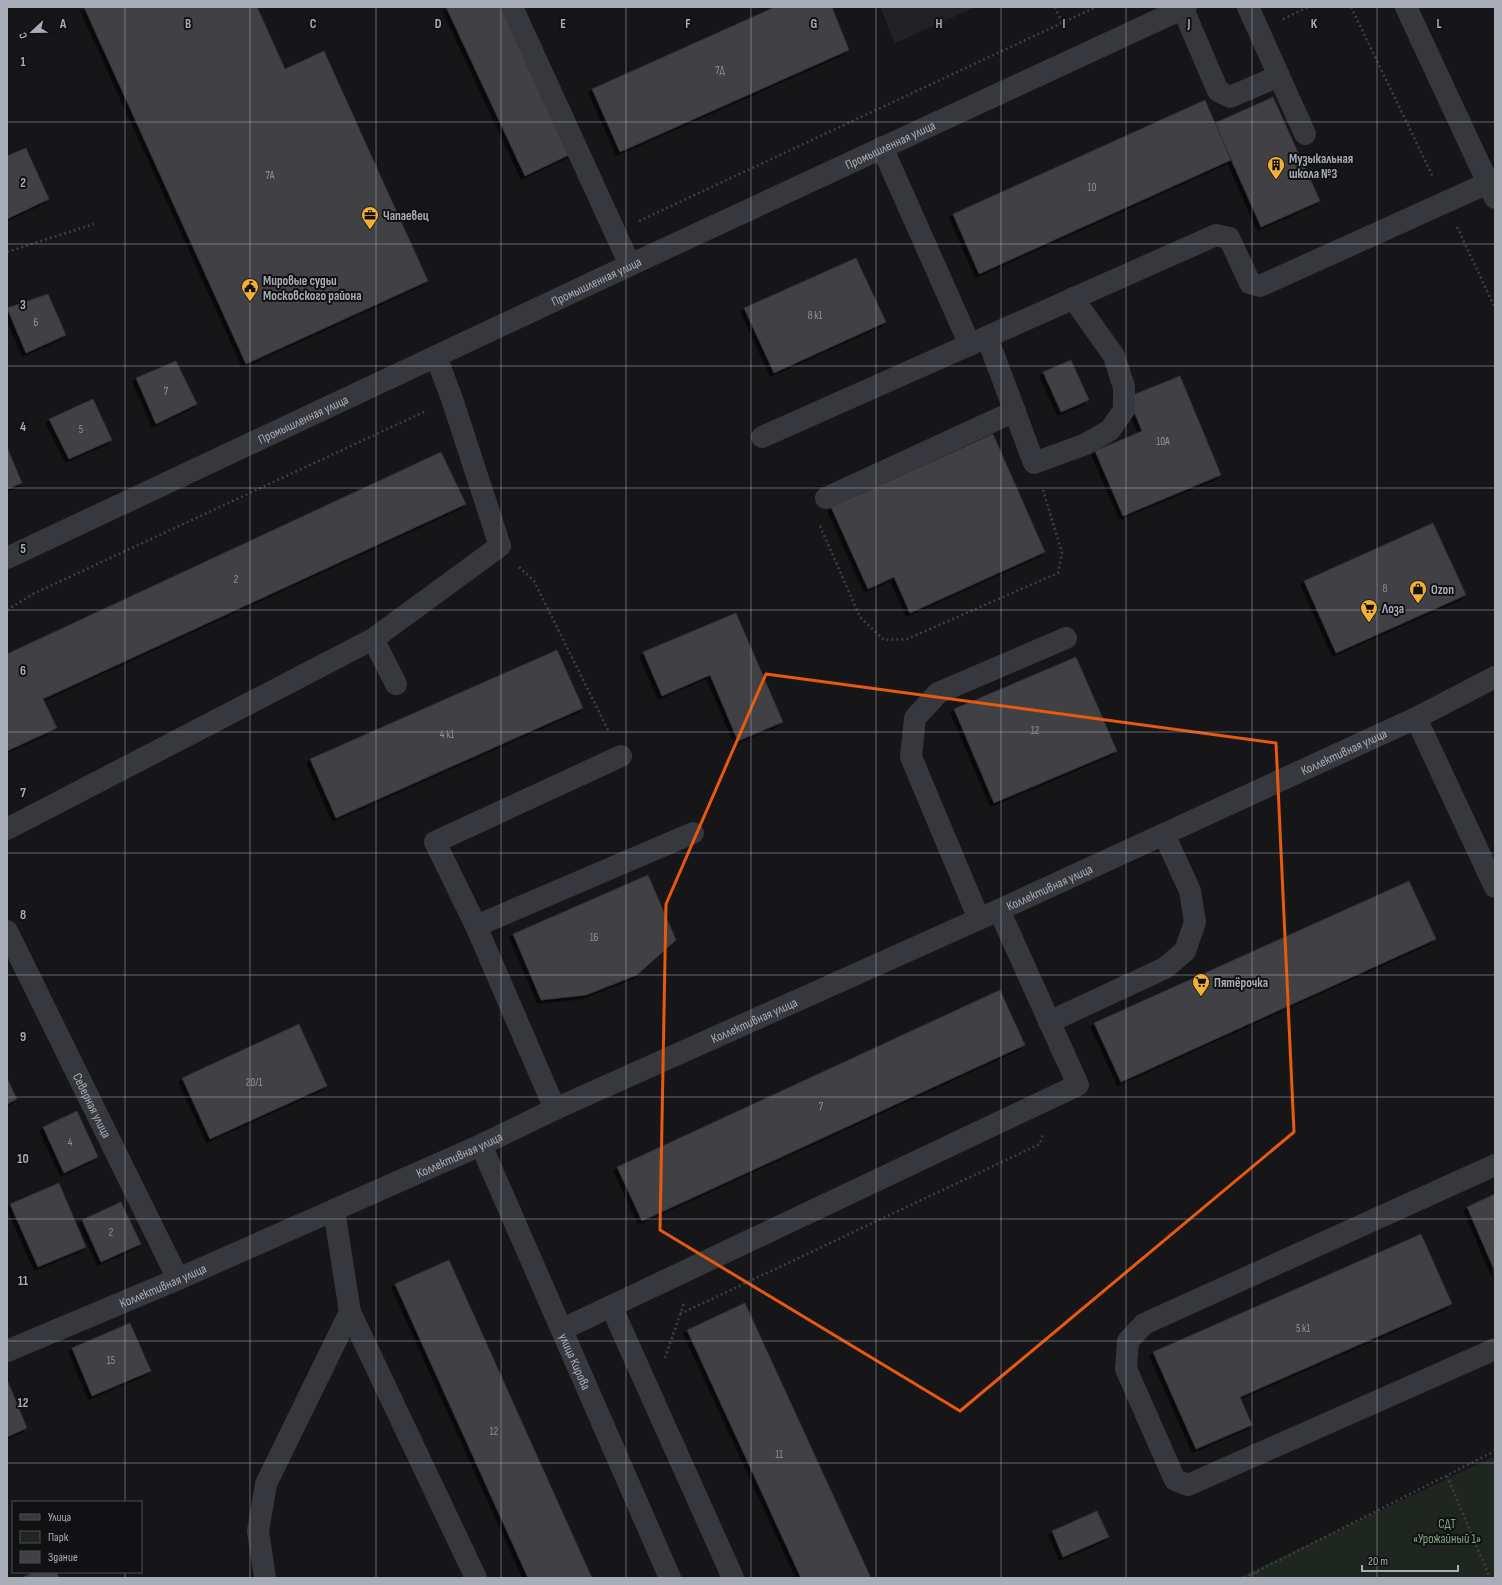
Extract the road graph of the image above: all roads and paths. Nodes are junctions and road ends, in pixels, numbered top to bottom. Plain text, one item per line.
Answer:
1 (512, 7) edge
2 (1055, 7) edge
3 (1096, 7) edge
4 (1248, 7) edge
5 (1351, 7) edge
6 (1406, 7) edge
7 (1185, 8) edge
8 (1062, 23) junction
9 (1279, 76) junction
10 (1305, 134) dead end
11 (882, 147) junction
12 (1491, 190) edge
13 (1445, 202) junction
14 (94, 224) dead end
15 (615, 232) junction
16 (7, 252) edge
17 (630, 265) junction
18 (1074, 298) junction
19 (1495, 308) edge
20 (978, 341) junction
21 (436, 356) junction
22 (452, 399) junction
23 (1015, 411) junction
24 (762, 437) dead end
25 (1034, 463) junction
26 (826, 498) joint
27 (500, 546) junction
28 (7, 558) edge
29 (7, 610) edge
30 (1066, 638) dead end
31 (373, 639) junction
32 (1495, 677) edge
33 (396, 684) dead end
34 (1416, 718) junction
35 (621, 756) joint
36 (7, 829) edge
37 (693, 833) dead end
38 (1164, 834) junction
39 (1495, 887) edge
40 (998, 910) junction
41 (979, 919) junction
42 (476, 926) junction
43 (7, 931) edge
44 (1049, 1022) junction
45 (1053, 1097) junction
46 (555, 1109) junction
47 (481, 1145) junction
48 (1495, 1165) edge
49 (334, 1210) junction
50 (701, 1264) junction
51 (178, 1279) junction
52 (611, 1306) junction
53 (350, 1312) junction
54 (680, 1314) junction
55 (563, 1329) junction
56 (1495, 1349) edge
57 (7, 1351) edge
58 (651, 1400) junction
59 (1495, 1451) edge
60 (1447, 1476) junction
61 (1256, 1572) junction
62 (265, 1578) edge
63 (476, 1578) edge
64 (670, 1578) edge
65 (733, 1578) edge
66 (1244, 1578) edge
67 (1259, 1578) edge
68 (1490, 1578) edge

1 - 15 street
2 - 8 path
3 - 8 path
4 - 9 street
5 - 13 path
6 - 12 street
7 - 9 street
7 - 11 street, Промышленная улица
8 - 15 path
9 - 10 street
11 - 17 street, Промышленная улица
11 - 20 street
12 - 13 street
13 - 18 street
13 - 19 path
14 - 16 path
15 - 17 street
17 - 21 street, Промышленная улица
18 - 20 street
18 - 25 street
20 - 23 street
20 - 24 street
21 - 22 street
21 - 28 street, Промышленная улица
22 - 27 street
22 - 29 path
23 - 25 street
23 - 26 street
25 - 26 path
27 - 31 street
27 - 35 path
30 - 41 street
31 - 33 street
31 - 36 street
32 - 34 street, Коллективная улица
34 - 38 street, Коллективная улица
34 - 39 street
35 - 42 street
37 - 42 street
38 - 40 street, Коллективная улица
38 - 44 street
40 - 41 street, Коллективная улица
40 - 44 street
41 - 46 street, Коллективная улица
42 - 46 street
43 - 51 street, Северная улица
44 - 45 street
45 - 50 street
45 - 54 path
46 - 47 street, Коллективная улица
47 - 49 street, Коллективная улица
47 - 55 street, улица Кирова
48 - 56 street
49 - 51 street, Коллективная улица
49 - 53 street
50 - 52 street
50 - 54 path
51 - 57 street, Коллективная улица
52 - 55 street
52 - 58 street
53 - 62 street
53 - 63 street
54 - 58 path
55 - 64 street, улица Кирова
58 - 65 street
59 - 60 path
60 - 61 path
60 - 68 path
61 - 66 path
61 - 67 path

